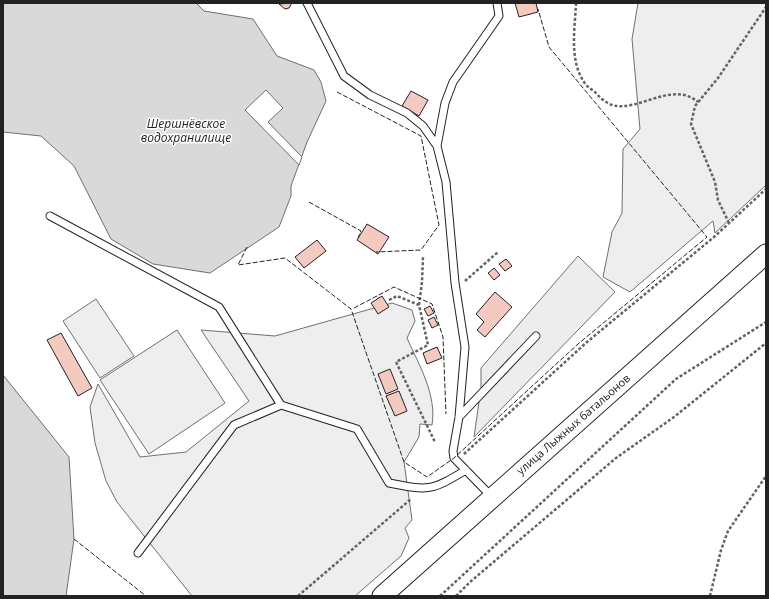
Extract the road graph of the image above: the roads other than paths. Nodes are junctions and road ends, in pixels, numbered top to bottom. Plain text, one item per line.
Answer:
1 (307, 3) edge
2 (497, 3) edge
3 (437, 146) junction
4 (50, 216) dead end
5 (766, 254) edge
6 (536, 336) dead end
7 (281, 405) junction
8 (459, 417) junction
9 (466, 470) junction
10 (491, 497) junction
11 (138, 553) dead end
12 (382, 596) edge

1 - 3 lane
2 - 3 lane
3 - 8 lane
4 - 7 lane
5 - 10 main road, улица Лыжных батальонов
6 - 8 lane
7 - 9 lane
7 - 11 lane
8 - 9 lane
9 - 10 lane
10 - 12 main road, улица Лыжных батальонов

